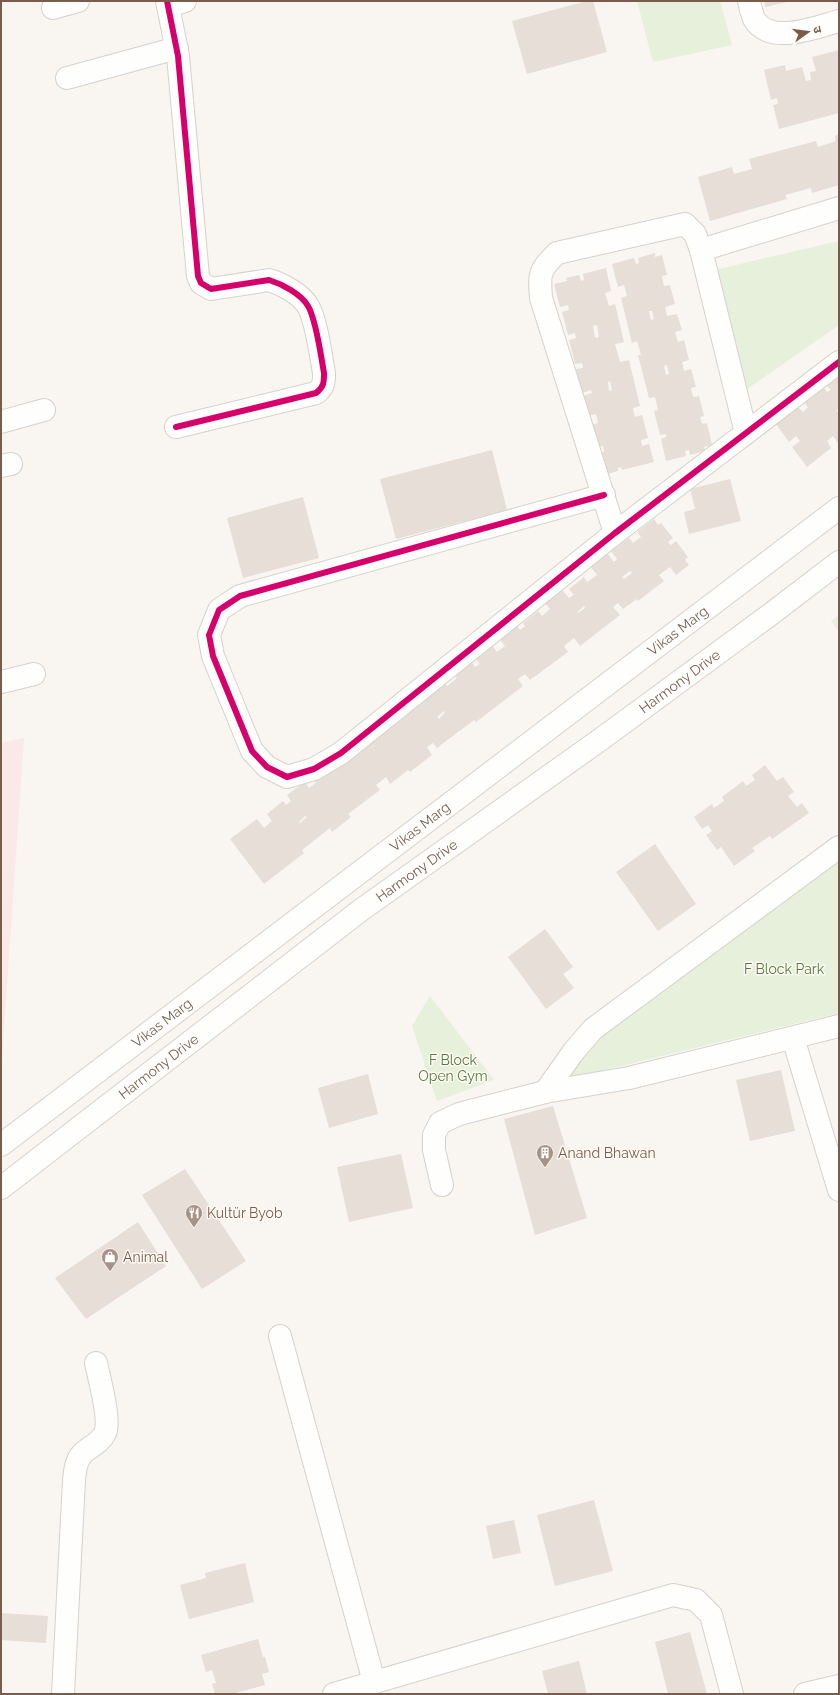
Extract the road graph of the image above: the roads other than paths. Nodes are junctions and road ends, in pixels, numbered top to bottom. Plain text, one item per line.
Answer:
1 (78, 1) edge
2 (748, 1) edge
3 (173, 3) edge
4 (53, 8) dead end
5 (839, 21) edge
6 (177, 48) junction
7 (67, 78) dead end
8 (839, 208) edge
9 (701, 250) junction
10 (839, 362) edge
11 (44, 410) dead end
12 (1, 422) edge
13 (176, 426) dead end
14 (746, 433) junction
15 (604, 495) junction
16 (839, 508) edge
17 (615, 533) junction
18 (839, 562) edge
19 (34, 674) dead end
20 (1, 682) edge
21 (839, 847) edge
22 (839, 1026) edge
23 (793, 1038) junction
24 (545, 1092) junction
25 (1, 1145) edge
26 (442, 1185) dead end
27 (1, 1188) edge
28 (839, 1190) edge
29 (280, 1336) dead end
30 (96, 1363) dead end
31 (374, 1682) junction
32 (839, 1686) edge
33 (62, 1694) edge
34 (334, 1694) edge
35 (732, 1694) edge
36 (805, 1694) edge

1 - 4 street
2 - 5 street
3 - 6 street
6 - 7 street
6 - 13 street
8 - 9 street
9 - 14 street
9 - 15 street
10 - 14 street
11 - 12 street
14 - 17 street
15 - 17 street
15 - 17 street
16 - 25 street, Vikas Marg
18 - 27 street, Harmony Drive
19 - 20 street
21 - 24 street
22 - 23 street
23 - 24 street
23 - 28 street
24 - 26 street
29 - 31 street
30 - 33 street
31 - 34 street
31 - 35 street
32 - 36 street

